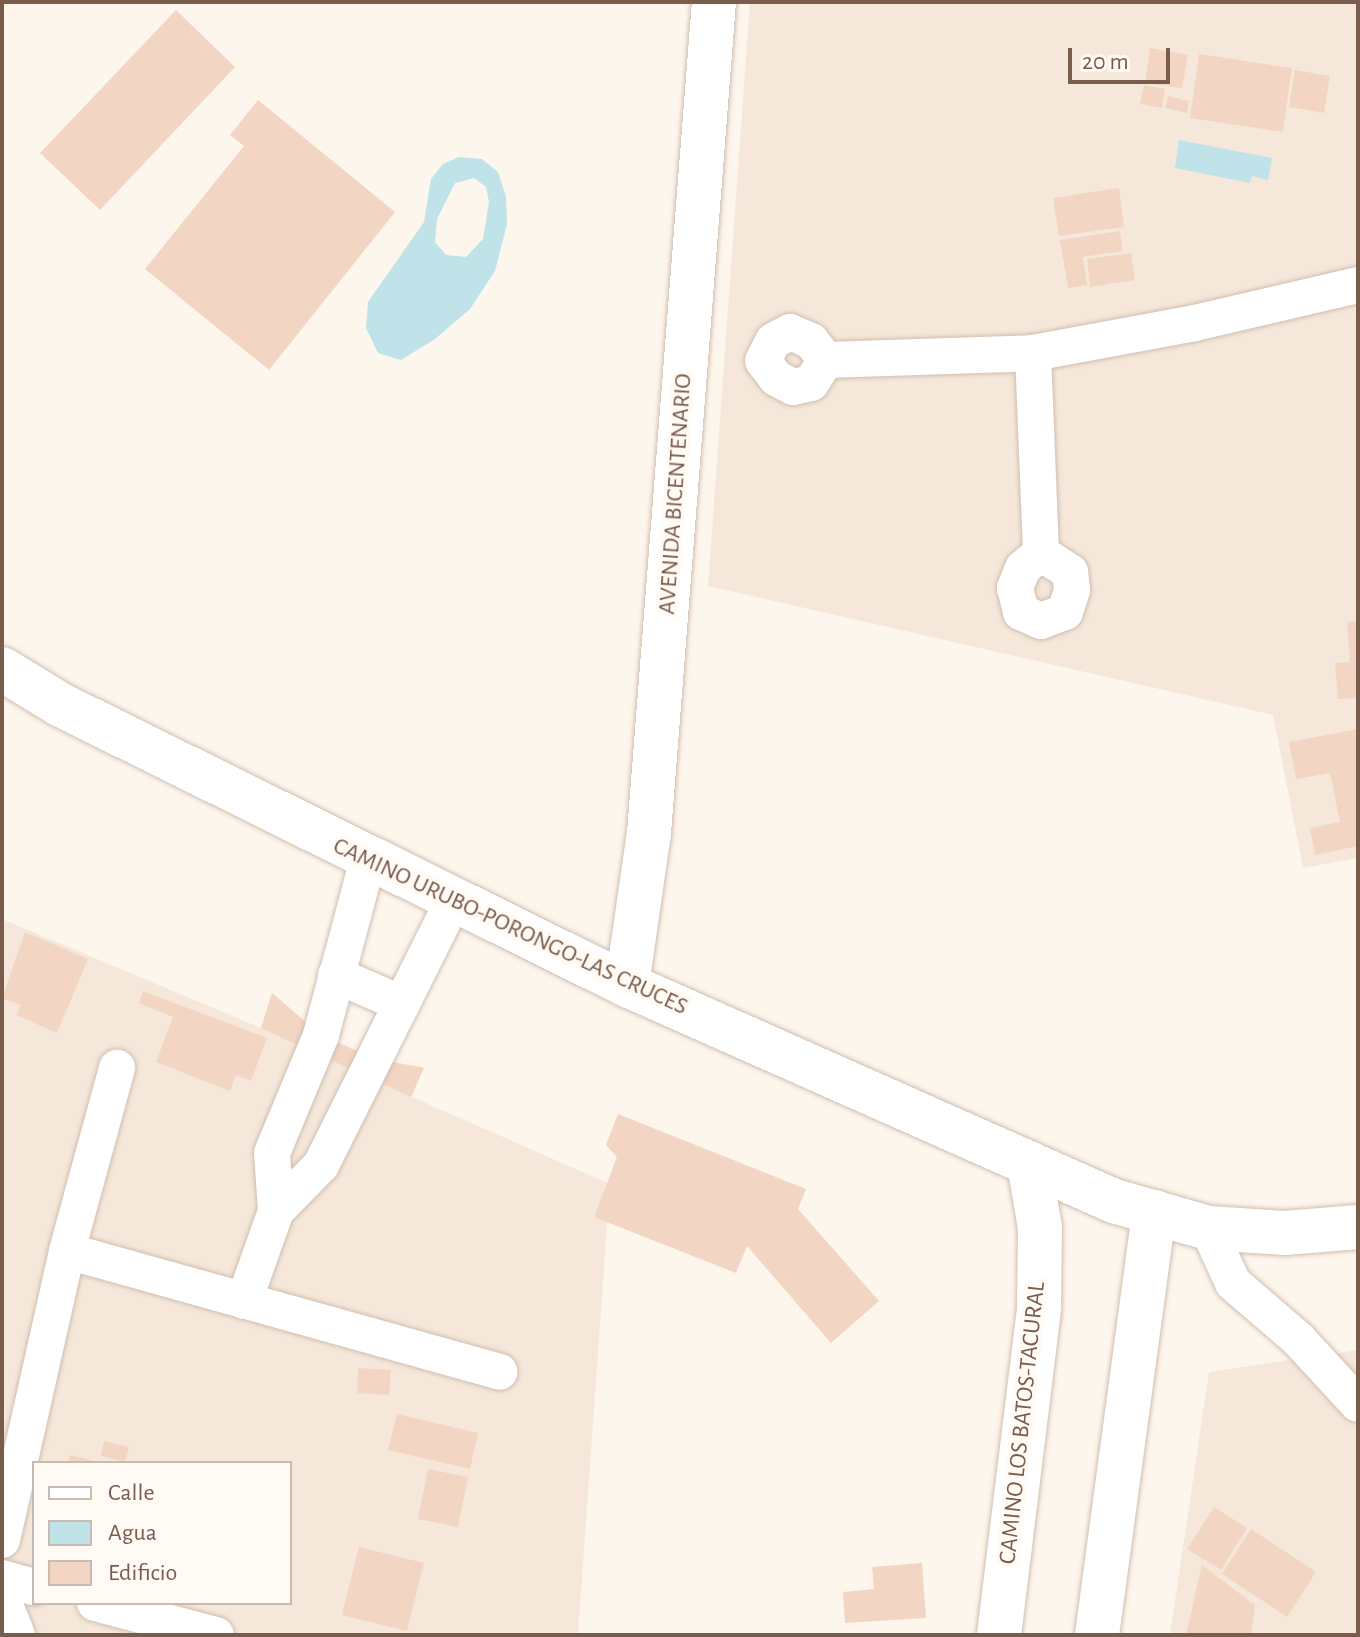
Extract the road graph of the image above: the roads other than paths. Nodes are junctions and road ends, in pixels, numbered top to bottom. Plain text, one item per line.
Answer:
1 (714, 2) edge
2 (1358, 285) edge
3 (1033, 353) junction
4 (826, 360) dead end
5 (1041, 553) dead end
6 (2, 669) edge
7 (368, 860) junction
8 (453, 901) junction
9 (336, 975) junction
10 (627, 985) junction
11 (402, 1004) junction
12 (117, 1068) dead end
13 (1029, 1163) junction
14 (276, 1211) junction
15 (1154, 1212) junction
16 (1358, 1227) edge
17 (1208, 1228) junction
18 (67, 1251) junction
19 (244, 1301) junction
20 (499, 1372) dead end
21 (1358, 1404) edge
22 (2, 1540) edge
23 (2, 1578) edge
24 (32, 1586) edge
25 (2, 1597) edge
26 (103, 1605) edge
27 (17, 1635) edge
28 (216, 1635) edge
29 (999, 1635) edge
30 (1097, 1635) edge

1 - 10 street, AVENIDA BICENTENARIO
2 - 3 street
3 - 4 street
3 - 5 street
6 - 7 street, CAMINO URUBO-PORONGO-LAS CRUCES
7 - 8 street, CAMINO URUBO-PORONGO-LAS CRUCES
7 - 9 street
8 - 10 street, CAMINO URUBO-PORONGO-LAS CRUCES
8 - 11 street
9 - 11 street
9 - 14 street
10 - 13 street, CAMINO URUBO-PORONGO-LAS CRUCES
11 - 14 street
12 - 18 street
13 - 15 street, CAMINO URUBO-PORONGO-LAS CRUCES
13 - 29 street, CAMINO LOS BATOS-TACURAL
14 - 19 street
15 - 17 street, CAMINO URUBO-PORONGO-LAS CRUCES
15 - 30 street
16 - 17 street, CAMINO URUBO-PORONGO-LAS CRUCES
17 - 21 street
18 - 19 street
18 - 22 street
19 - 20 street
23 - 24 street
25 - 27 street
26 - 28 street

